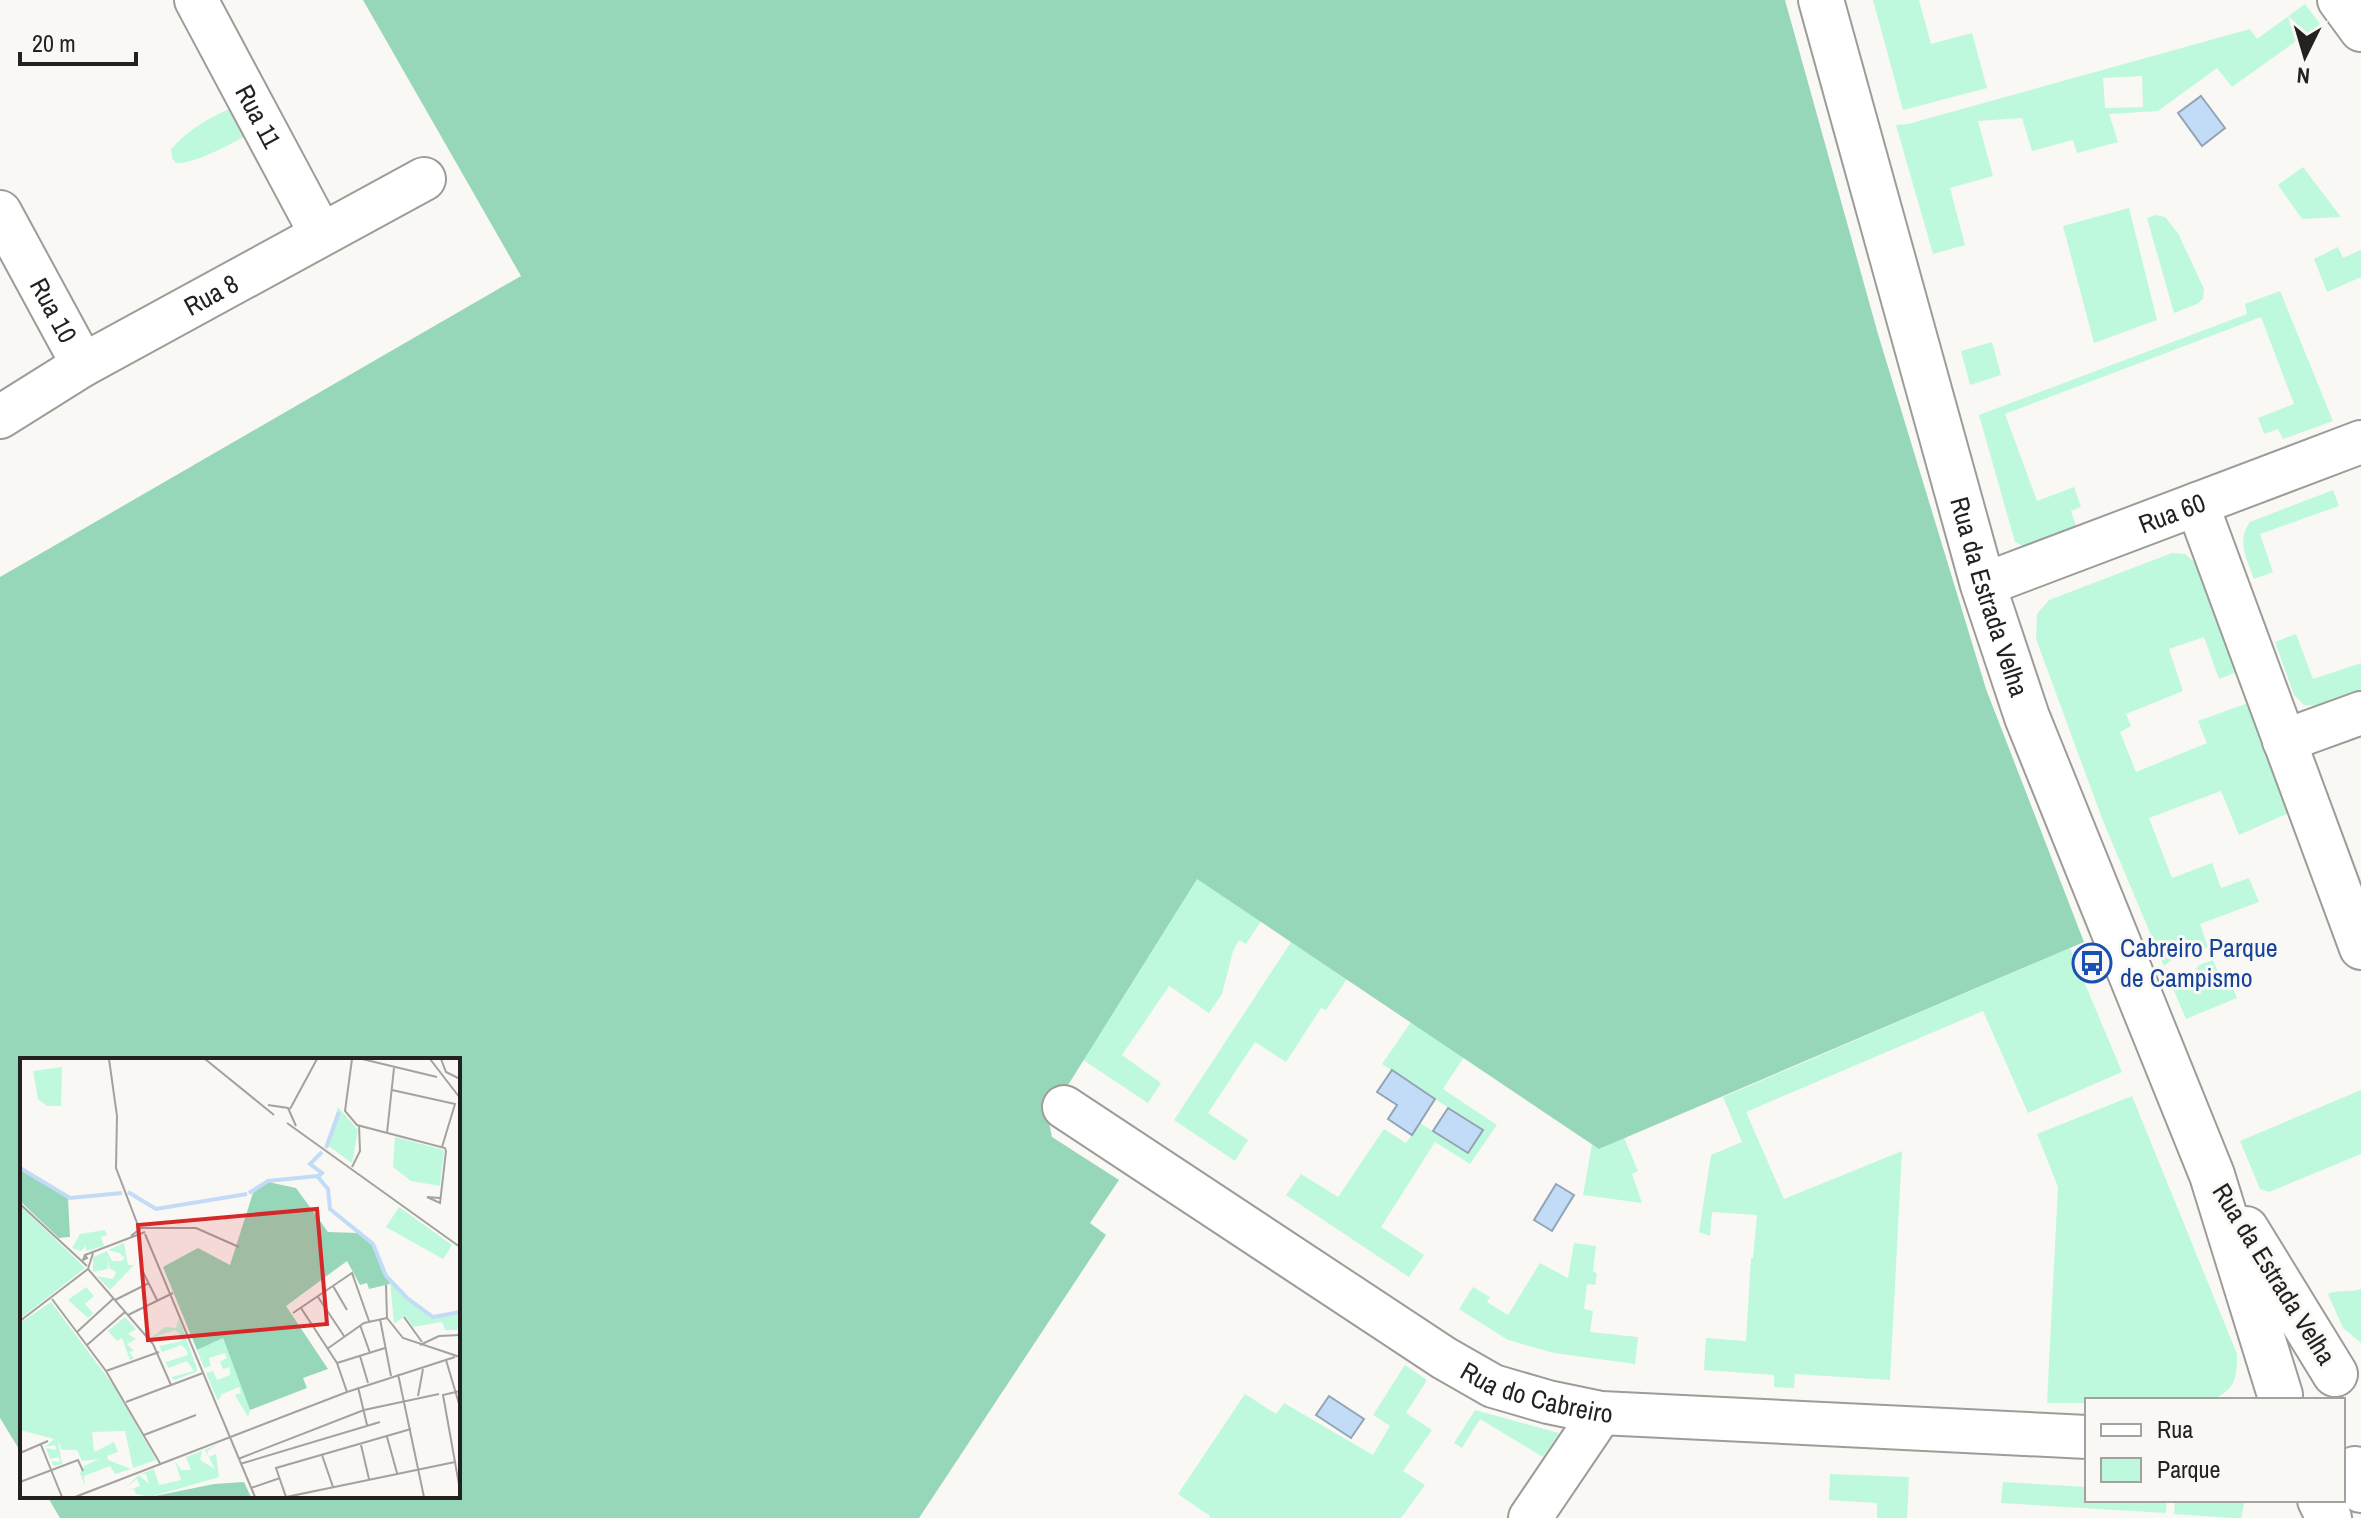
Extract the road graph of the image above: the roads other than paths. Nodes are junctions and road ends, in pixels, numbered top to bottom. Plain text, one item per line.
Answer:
1 (196, 0) edge
2 (1821, 0) edge
3 (2339, 0) edge
4 (2361, 30) edge
5 (424, 179) dead end
6 (0, 212) edge
7 (321, 234) junction
8 (83, 365) junction
9 (0, 417) edge
10 (2361, 442) edge
11 (2197, 504) junction
12 (1983, 585) junction
13 (2361, 713) edge
14 (2284, 741) junction
15 (2361, 948) edge
16 (1064, 1107) dead end
17 (2212, 1175) junction
18 (2352, 1380) edge
19 (2279, 1398) edge
20 (1601, 1413) junction
21 (2085, 1437) edge
22 (1530, 1518) edge

1 - 7 street, Rua 11
2 - 12 street, Rua da Estrada Velha
3 - 4 street
5 - 7 street, Rua 8
6 - 8 street, Rua 10
7 - 8 street, Rua 8
8 - 9 street, Rua 8
10 - 11 street, Rua 60
11 - 12 street, Rua 60
11 - 14 street
12 - 17 street, Rua da Estrada Velha
13 - 14 street
14 - 15 street
16 - 20 street, Rua do Cabreiro
17 - 18 street, Rua da Estrada Velha
17 - 19 street, Rua da Estrada Velha
18 - 19 street
20 - 21 street, Rua do Cabreiro
20 - 22 street

